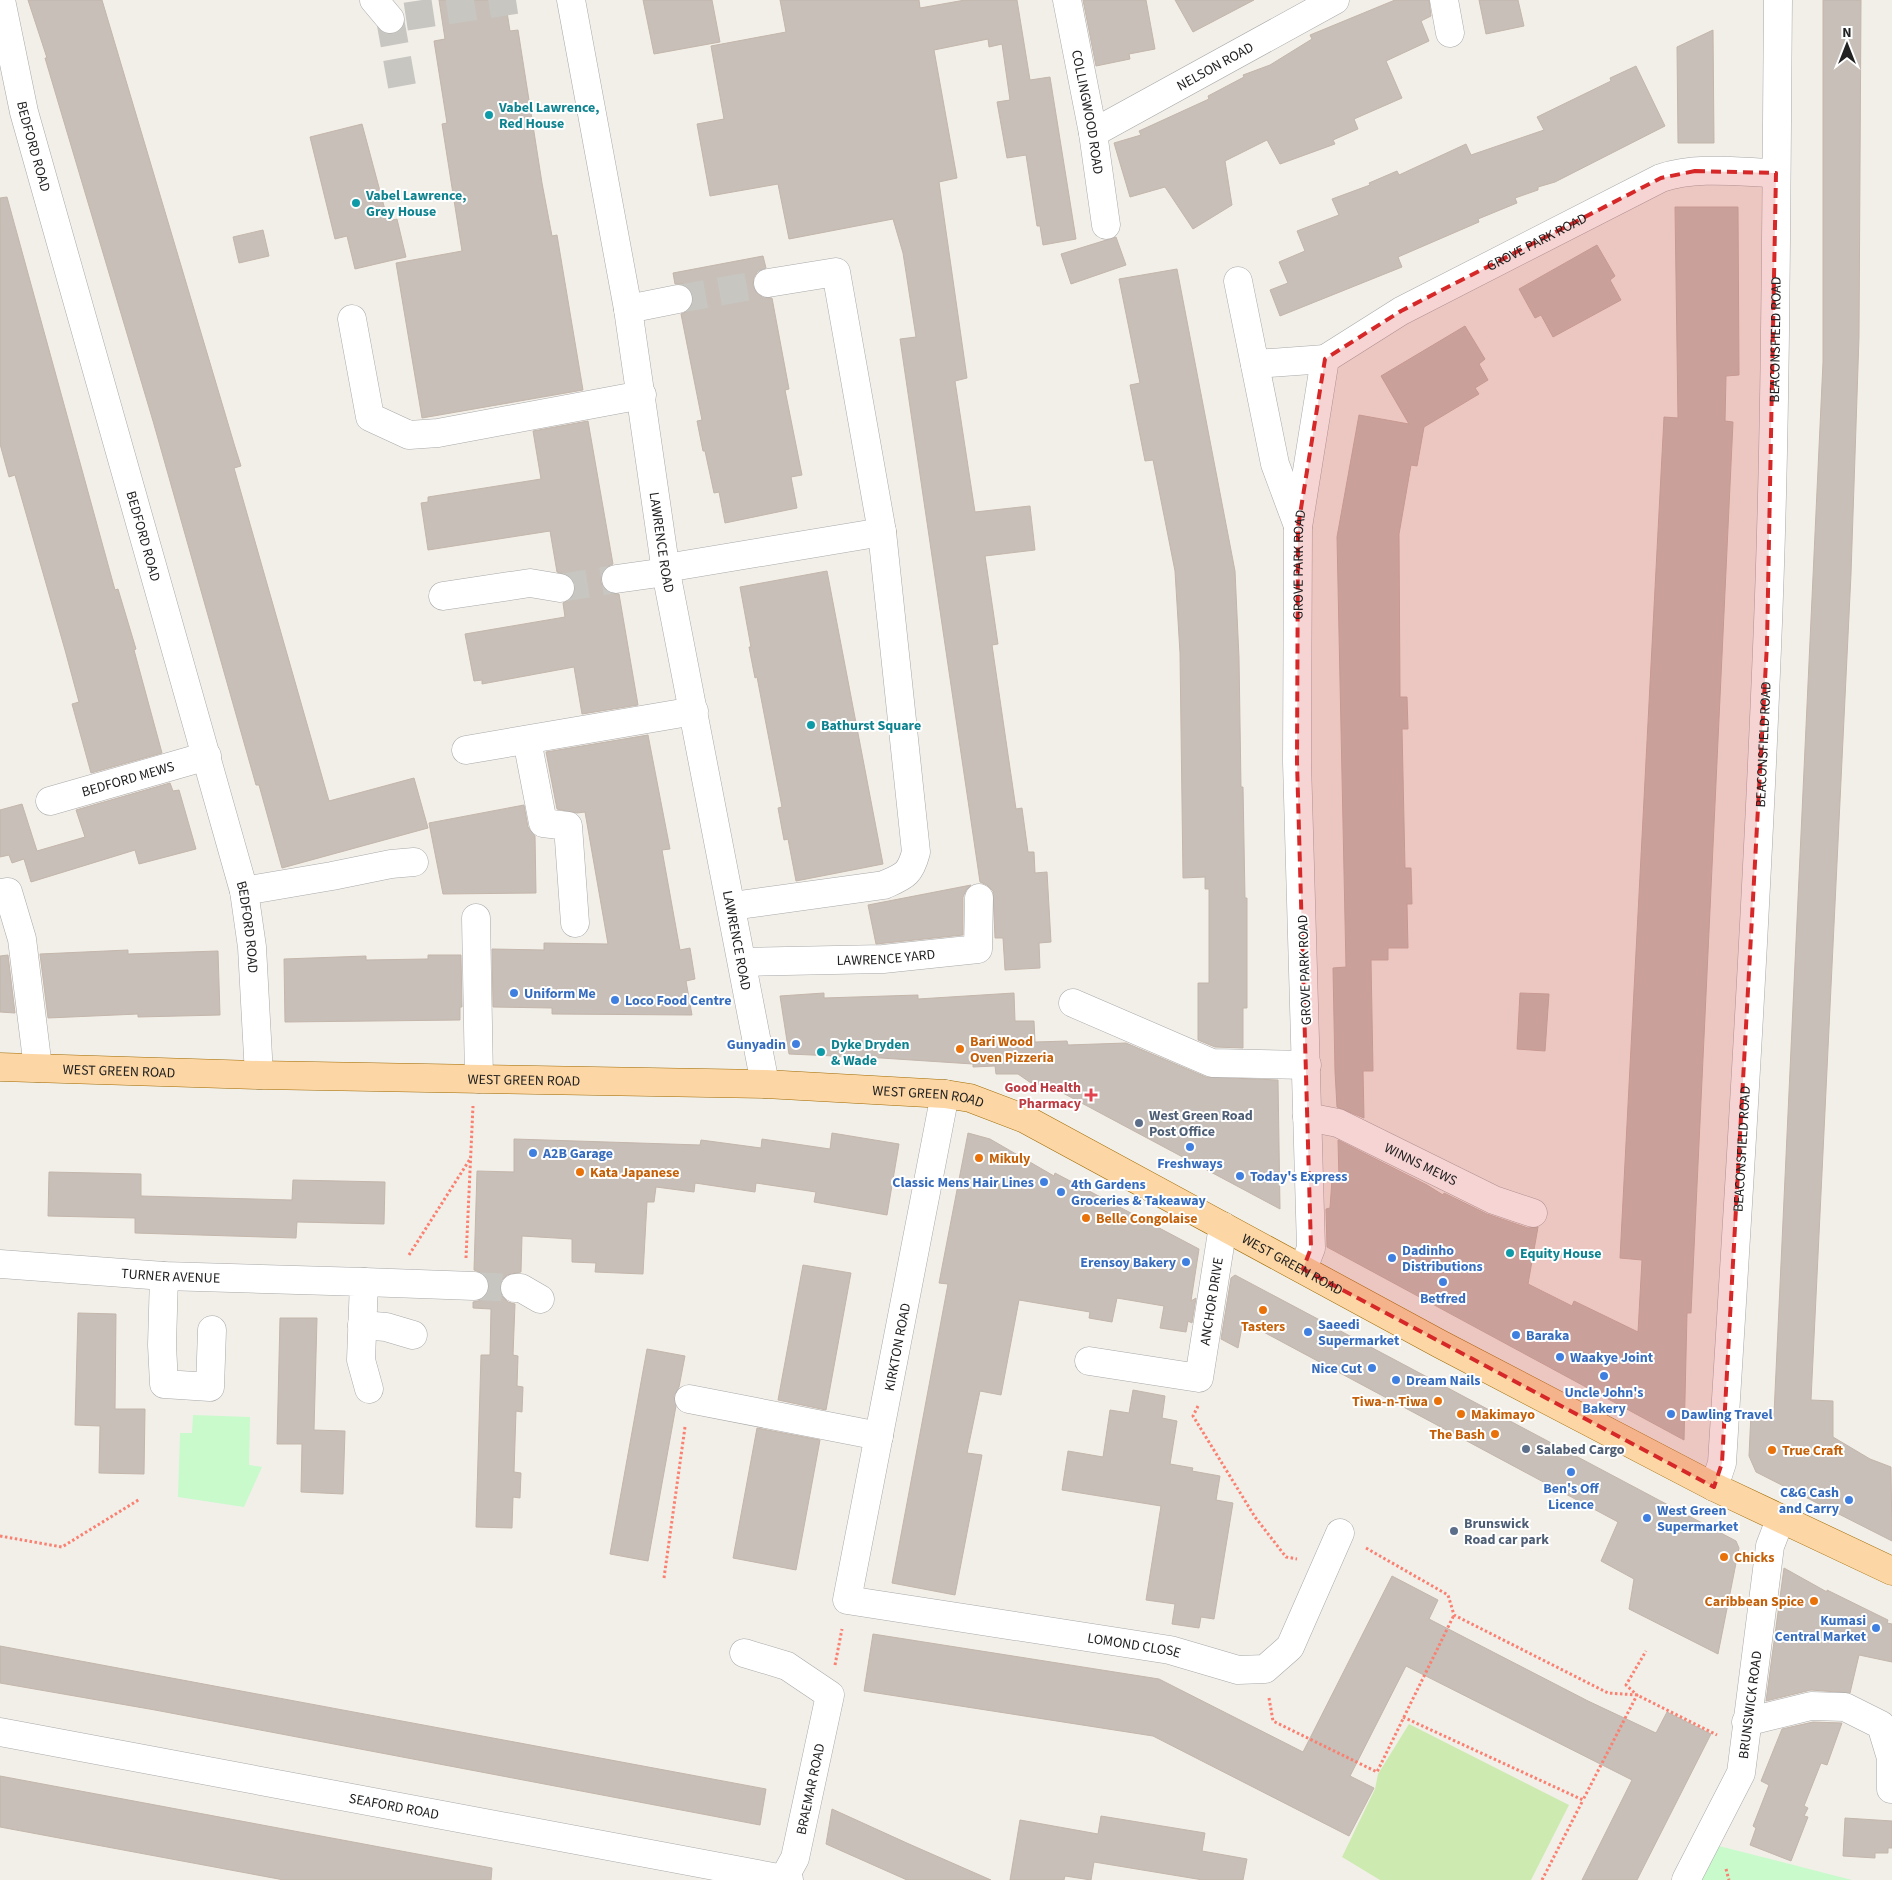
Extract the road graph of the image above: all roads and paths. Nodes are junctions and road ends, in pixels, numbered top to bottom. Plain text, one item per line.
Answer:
1 (0, 0) edge
2 (571, 0) edge
3 (1067, 0) edge
4 (1336, 0) edge
5 (1444, 0) edge
6 (1778, 0) edge
7 (1450, 33) dead end
8 (1093, 133) junction
9 (1776, 173) junction
10 (1106, 225) dead end
11 (1238, 281) dead end
12 (768, 282) tunnel mouth
13 (678, 299) tunnel mouth
14 (628, 309) junction
15 (352, 320) dead end
16 (1325, 360) junction
17 (1255, 364) junction
18 (642, 395) junction
19 (1298, 527) junction
20 (882, 532) junction
21 (666, 570) junction
22 (616, 579) tunnel mouth
23 (560, 588) tunnel mouth
24 (443, 596) dead end
25 (694, 711) junction
26 (528, 740) junction
27 (466, 750) dead end
28 (207, 756) junction
29 (50, 800) dead end
30 (414, 862) dead end
31 (244, 891) junction
32 (0, 892) edge
33 (979, 898) dead end
34 (732, 906) junction
35 (476, 918) dead end
36 (575, 923) dead end
37 (742, 962) junction
38 (1074, 1003) dead end
39 (1307, 1065) junction
40 (0, 1067) edge
41 (38, 1068) junction
42 (259, 1076) junction
43 (482, 1078) junction
44 (765, 1084) junction
45 (945, 1094) junction
46 (1307, 1116) junction
47 (471, 1158) junction
48 (1533, 1213) dead end
49 (1223, 1226) junction
50 (0, 1264) edge
51 (1303, 1269) junction
52 (164, 1276) junction
53 (353, 1281) junction
54 (402, 1283) junction
55 (469, 1286) joint
56 (516, 1288) tunnel mouth
57 (540, 1299) dead end
58 (362, 1325) junction
59 (212, 1330) dead end
60 (413, 1335) dead end
61 (1089, 1361) dead end
62 (369, 1389) dead end
63 (1200, 1389) junction
64 (689, 1399) joint
65 (879, 1436) junction
66 (1714, 1487) junction
67 (140, 1499) dead end
68 (1780, 1520) junction
69 (1340, 1533) joint
70 (0, 1536) edge
71 (1326, 1564) junction
72 (1892, 1571) edge
73 (664, 1578) dead end
74 (847, 1600) junction
75 (1454, 1615) junction
76 (1646, 1651) dead end
77 (744, 1653) dead end
78 (1265, 1669) junction
79 (830, 1695) junction
80 (1637, 1695) junction
81 (1404, 1717) junction
82 (1746, 1722) junction
83 (0, 1732) edge
84 (1744, 1749) junction
85 (1892, 1789) edge
86 (1583, 1800) junction
87 (785, 1879) edge
88 (1542, 1880) edge
89 (1686, 1880) edge

1 - 28 street, BEDFORD ROAD
2 - 14 street, LAWRENCE ROAD
3 - 8 street, COLLINGWOOD ROAD
4 - 8 street, NELSON ROAD
5 - 7 street
6 - 9 street, BEACONSFIELD ROAD
8 - 10 street, COLLINGWOOD ROAD
9 - 16 street, GROVE PARK ROAD
9 - 66 street, BEACONSFIELD ROAD
11 - 17 street
12 - 20 street
13 - 14 street
14 - 18 street, LAWRENCE ROAD
15 - 18 street
16 - 17 street
16 - 19 street, GROVE PARK ROAD
17 - 19 street
18 - 21 street, LAWRENCE ROAD
19 - 39 street, GROVE PARK ROAD
20 - 21 street
20 - 34 street
21 - 22 street
21 - 25 street, LAWRENCE ROAD
23 - 24 street
25 - 26 street
25 - 34 street, LAWRENCE ROAD
26 - 27 street
26 - 36 street
28 - 29 street, BEDFORD MEWS
28 - 31 street, BEDFORD ROAD
30 - 31 street
31 - 42 street, BEDFORD ROAD
32 - 41 street
33 - 37 street, LAWRENCE YARD
34 - 37 street, LAWRENCE ROAD
35 - 43 street
37 - 44 street, LAWRENCE ROAD
38 - 39 street
39 - 46 street, GROVE PARK ROAD
40 - 41 main road, WEST GREEN ROAD
41 - 42 main road, WEST GREEN ROAD
42 - 43 main road, WEST GREEN ROAD
43 - 44 main road, WEST GREEN ROAD
43 - 47 path
44 - 45 main road, WEST GREEN ROAD
45 - 49 main road, WEST GREEN ROAD
45 - 65 street, KIRKTON ROAD
46 - 48 street, WINNS MEWS
46 - 51 street, GROVE PARK ROAD
47 - 54 path
47 - 55 path
49 - 51 main road, WEST GREEN ROAD
49 - 63 street, ANCHOR DRIVE
50 - 52 street, TURNER AVENUE
51 - 66 main road, WEST GREEN ROAD
52 - 53 street, TURNER AVENUE
52 - 59 street
53 - 54 street, TURNER AVENUE
53 - 58 street
54 - 55 street, TURNER AVENUE
56 - 57 street
58 - 60 street
58 - 62 street
61 - 63 street
63 - 71 path
64 - 65 street
64 - 73 path
65 - 74 street, KIRKTON ROAD
66 - 68 main road, WEST GREEN ROAD
67 - 70 path
68 - 72 main road, WEST GREEN ROAD
68 - 82 street, BRUNSWICK ROAD
69 - 71 street
69 - 75 path
71 - 78 street
74 - 78 street, LOMOND CLOSE
74 - 79 path
75 - 80 path
75 - 81 path
76 - 80 path
77 - 79 street
78 - 81 path
79 - 87 street, BRAEMAR ROAD
80 - 84 path
80 - 86 path
81 - 86 path
82 - 84 street, BRUNSWICK ROAD
82 - 85 street
83 - 87 street, SEAFORD ROAD
84 - 89 street, BRUNSWICK ROAD
86 - 88 path

